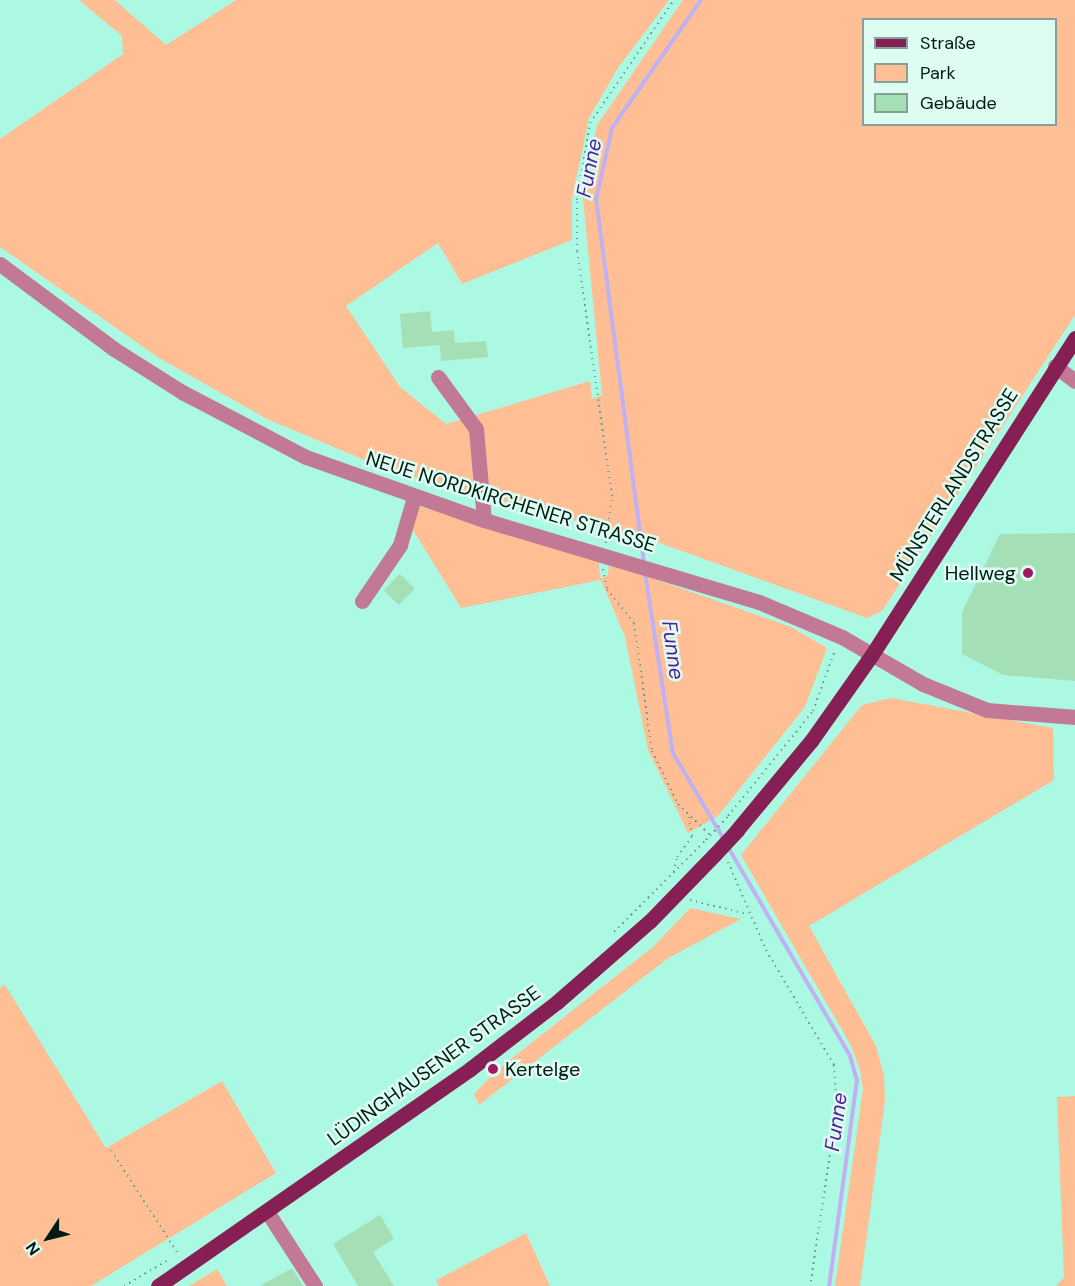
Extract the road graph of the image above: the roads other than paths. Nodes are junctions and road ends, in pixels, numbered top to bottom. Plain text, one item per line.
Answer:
1 (0, 264) edge
2 (1075, 338) edge
3 (1055, 366) junction
4 (438, 377) dead end
5 (1075, 381) edge
6 (414, 497) junction
7 (484, 520) junction
8 (362, 601) dead end
9 (871, 656) junction
10 (1075, 717) edge
11 (268, 1213) junction
12 (158, 1286) edge
13 (315, 1286) edge

1 - 6 street, NEUE NORDKIRCHENER STRASSE
2 - 3 main road, MÜNSTERLANDSTRASSE
3 - 5 street
3 - 9 main road, MÜNSTERLANDSTRASSE
4 - 7 street
6 - 7 street, NEUE NORDKIRCHENER STRASSE
6 - 8 street
7 - 9 street, NEUE NORDKIRCHENER STRASSE
9 - 10 street
9 - 11 main road, LÜDINGHAUSENER STRASSE, bridge
11 - 12 main road, LÜDINGHAUSENER STRASSE
11 - 13 street

